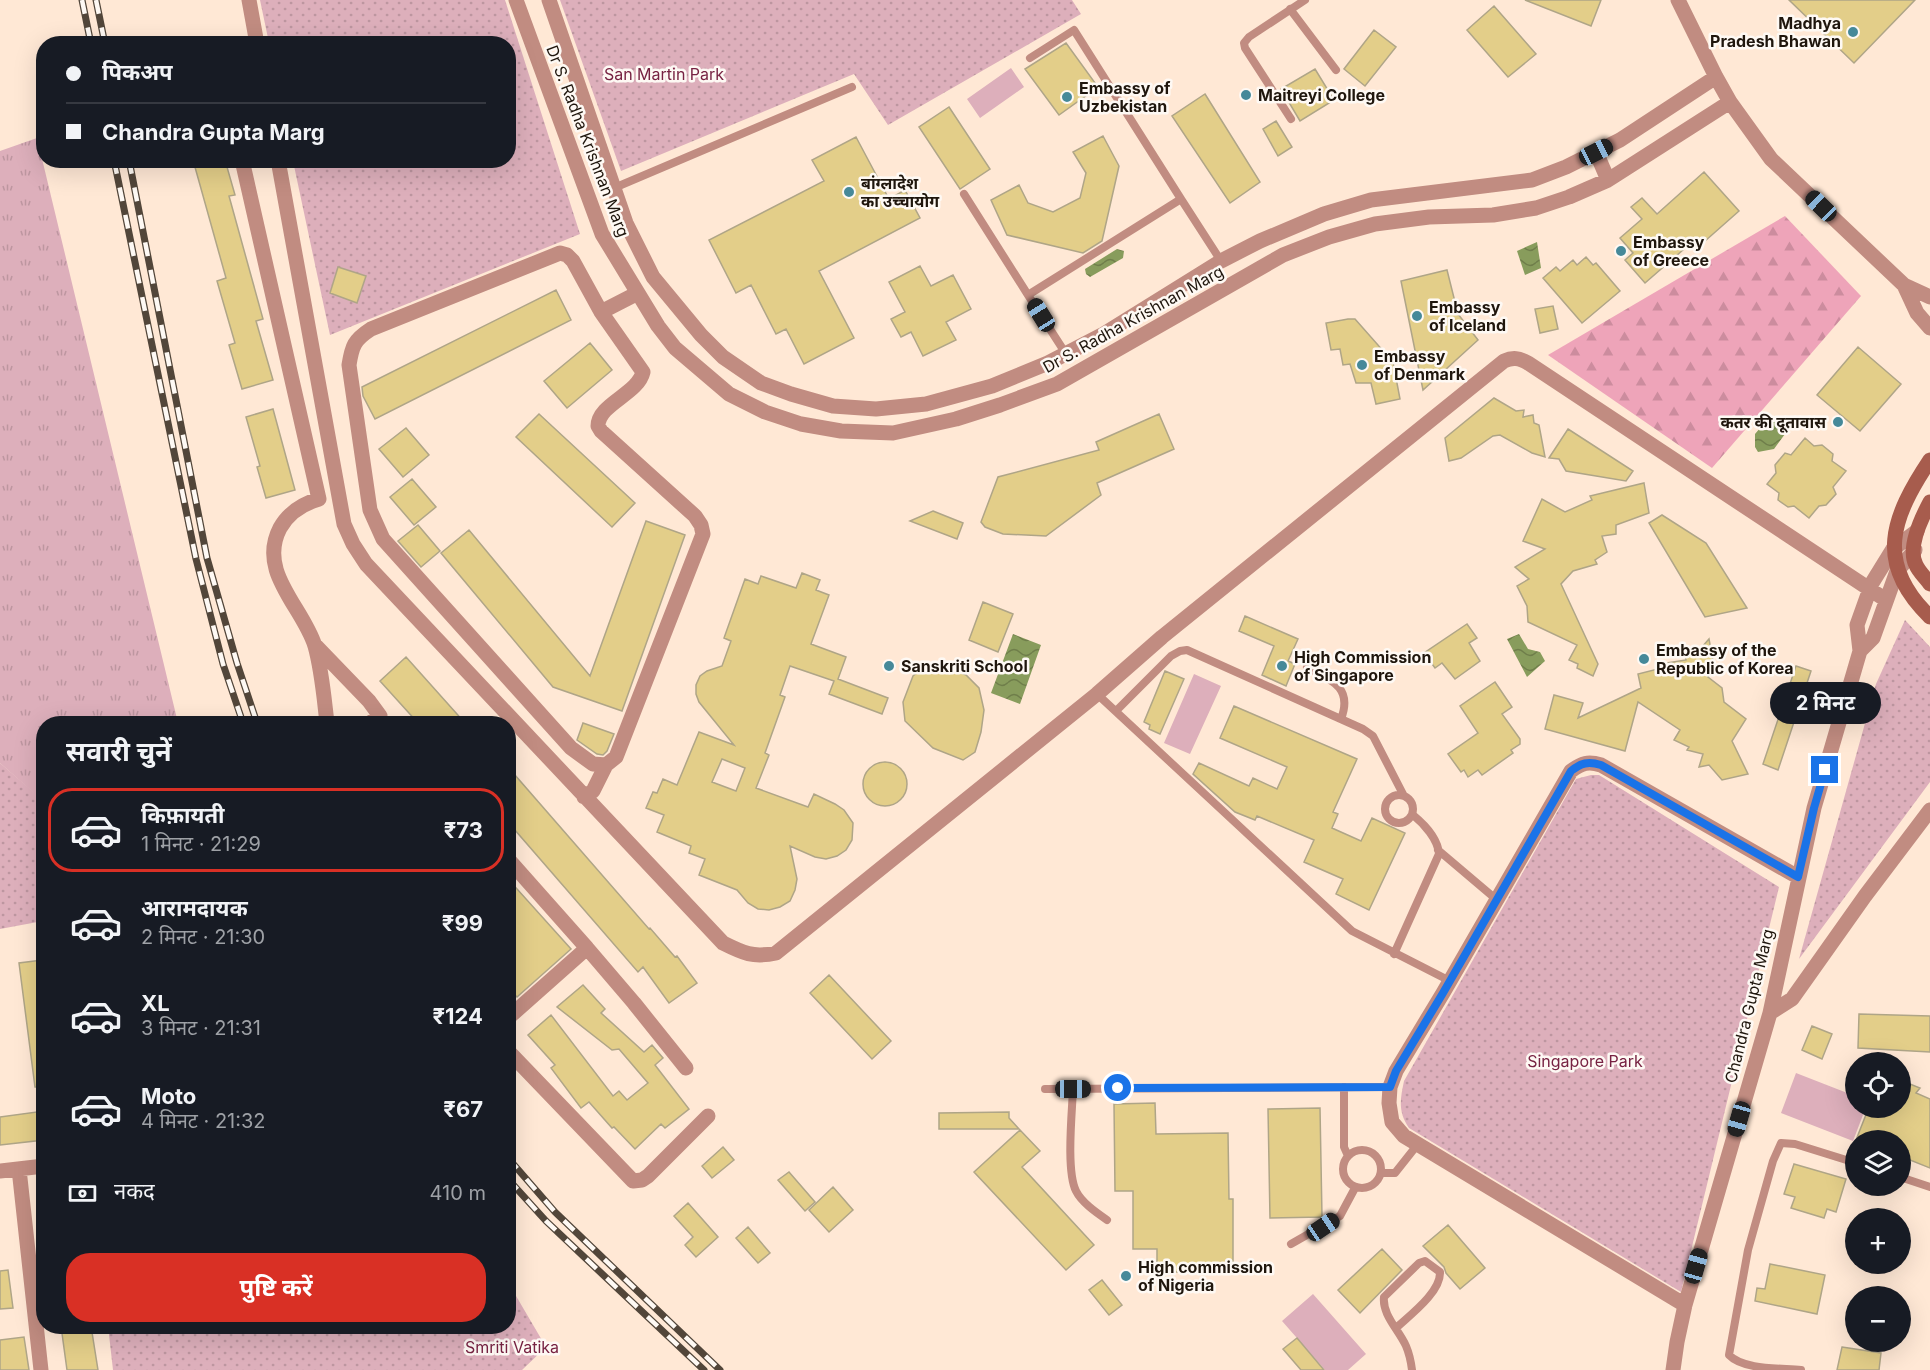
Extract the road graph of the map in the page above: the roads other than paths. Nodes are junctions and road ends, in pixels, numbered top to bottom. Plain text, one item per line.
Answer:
1 (249, 0) edge
2 (516, 0) edge
3 (549, 0) edge
4 (1305, 0) edge
5 (1678, 0) edge
6 (1290, 9) junction
7 (256, 36) edge
8 (1030, 58) dead end
9 (1336, 70) dead end
10 (1716, 77) junction
11 (852, 87) dead end
12 (1730, 102) junction
13 (1291, 119) dead end
14 (1596, 152) junction
15 (244, 168) edge
16 (279, 168) edge
17 (1608, 180) junction
18 (614, 188) junction
19 (964, 194) dead end
20 (1181, 199) junction
21 (626, 223) junction
22 (602, 234) junction
23 (1221, 261) junction
24 (1904, 285) junction
25 (638, 293) junction
26 (1028, 295) junction
27 (1930, 297) edge
28 (601, 312) junction
29 (1930, 328) edge
30 (1066, 354) junction
31 (1048, 363) junction
32 (1057, 384) junction
33 (845, 407) junction
34 (841, 431) junction
35 (1930, 460) edge
36 (339, 497) junction
37 (319, 499) junction
38 (1930, 502) edge
39 (1917, 531) junction
40 (1893, 549) junction
41 (1915, 557) junction
42 (1897, 571) junction
43 (1930, 584) edge
44 (1869, 591) junction
45 (1886, 600) junction
46 (1930, 617) edge
47 (315, 645) junction
48 (1860, 651) junction
49 (1307, 667) dead end
50 (1097, 694) junction
51 (1116, 711) junction
52 (326, 716) edge
53 (375, 716) edge
54 (508, 716) edge
55 (1341, 719) junction
56 (516, 724) edge
57 (606, 765) junction
58 (1404, 796) junction
59 (584, 797) junction
60 (1930, 810) edge
61 (1413, 815) junction
62 (1438, 850) junction
63 (516, 868) edge
64 (1798, 877) junction
65 (1497, 900) junction
66 (586, 948) junction
67 (1394, 954) junction
68 (1450, 981) junction
69 (516, 1011) edge
70 (1770, 1013) junction
71 (516, 1059) edge
72 (686, 1068) dead end
73 (1344, 1087) junction
74 (1390, 1087) junction
75 (1045, 1089) dead end
76 (1073, 1089) junction
77 (708, 1116) dead end
78 (1418, 1144) junction
79 (1348, 1156) junction
80 (1845, 1159) edge
81 (36, 1167) edge
82 (19, 1169) junction
83 (0, 1171) edge
84 (1381, 1173) junction
85 (1911, 1181) edge
86 (1930, 1187) edge
87 (1355, 1188) junction
88 (1107, 1220) dead end
89 (1291, 1244) dead end
90 (1685, 1305) junction
91 (36, 1324) edge
92 (1396, 1328) junction
93 (37, 1334) edge
94 (41, 1370) edge
95 (1412, 1370) edge
96 (1673, 1370) edge
97 (1801, 1370) edge

1 - 7 street
2 - 22 street, Dr S. Radha Krishnan Marg
3 - 18 street, Dr S. Radha Krishnan Marg
4 - 6 lane
5 - 10 street
6 - 9 lane
6 - 13 lane
8 - 20 lane
10 - 12 street
10 - 14 street, Dr S. Radha Krishnan Marg
11 - 18 lane
12 - 17 street, Dr S. Radha Krishnan Marg
12 - 24 street
14 - 17 street
14 - 23 street, Dr S. Radha Krishnan Marg
15 - 37 street
16 - 36 street
17 - 32 street, Dr S. Radha Krishnan Marg
18 - 21 street, Dr S. Radha Krishnan Marg
19 - 26 lane
20 - 23 lane
20 - 26 lane
21 - 22 street
21 - 33 street, Dr S. Radha Krishnan Marg
22 - 25 street, Dr S. Radha Krishnan Marg
23 - 30 street, Dr S. Radha Krishnan Marg
24 - 27 street
24 - 29 street
25 - 28 street
25 - 34 street, Dr S. Radha Krishnan Marg
26 - 30 lane
28 - 57 street
28 - 57 street
30 - 31 street, Dr S. Radha Krishnan Marg
31 - 32 street
31 - 33 street, Dr S. Radha Krishnan Marg
32 - 34 street, Dr S. Radha Krishnan Marg
33 - 34 street
35 - 40 main road
36 - 37 street
36 - 54 street
37 - 47 street
38 - 39 main road
39 - 40 street
39 - 41 main road
40 - 42 main road
40 - 44 street
41 - 42 street
41 - 43 main road
42 - 45 street
42 - 46 main road
44 - 45 street
44 - 48 street
44 - 50 street
45 - 48 street
47 - 52 street
47 - 53 street
48 - 64 street, Chandra Gupta Marg
49 - 55 lane
50 - 51 lane
50 - 59 street
51 - 55 lane
51 - 67 lane
55 - 58 lane
56 - 59 street
57 - 59 street
58 - 61 lane
58 - 61 lane
60 - 70 street
61 - 62 lane
62 - 65 lane
62 - 67 lane
63 - 66 street
64 - 65 street
64 - 70 street, Chandra Gupta Marg
65 - 68 street
66 - 69 street
66 - 72 street
67 - 68 lane
68 - 74 street
70 - 90 street, Chandra Gupta Marg
71 - 77 street
73 - 74 lane
73 - 76 lane
73 - 79 lane
74 - 78 street
75 - 76 lane
76 - 88 lane
78 - 84 lane
78 - 90 street
79 - 84 lane
79 - 87 lane
80 - 97 lane
81 - 82 street
82 - 83 street
82 - 91 street
84 - 87 lane
85 - 86 lane
87 - 89 lane
90 - 96 street, Chandra Gupta Marg
92 - 92 lane
92 - 95 lane
93 - 94 street

